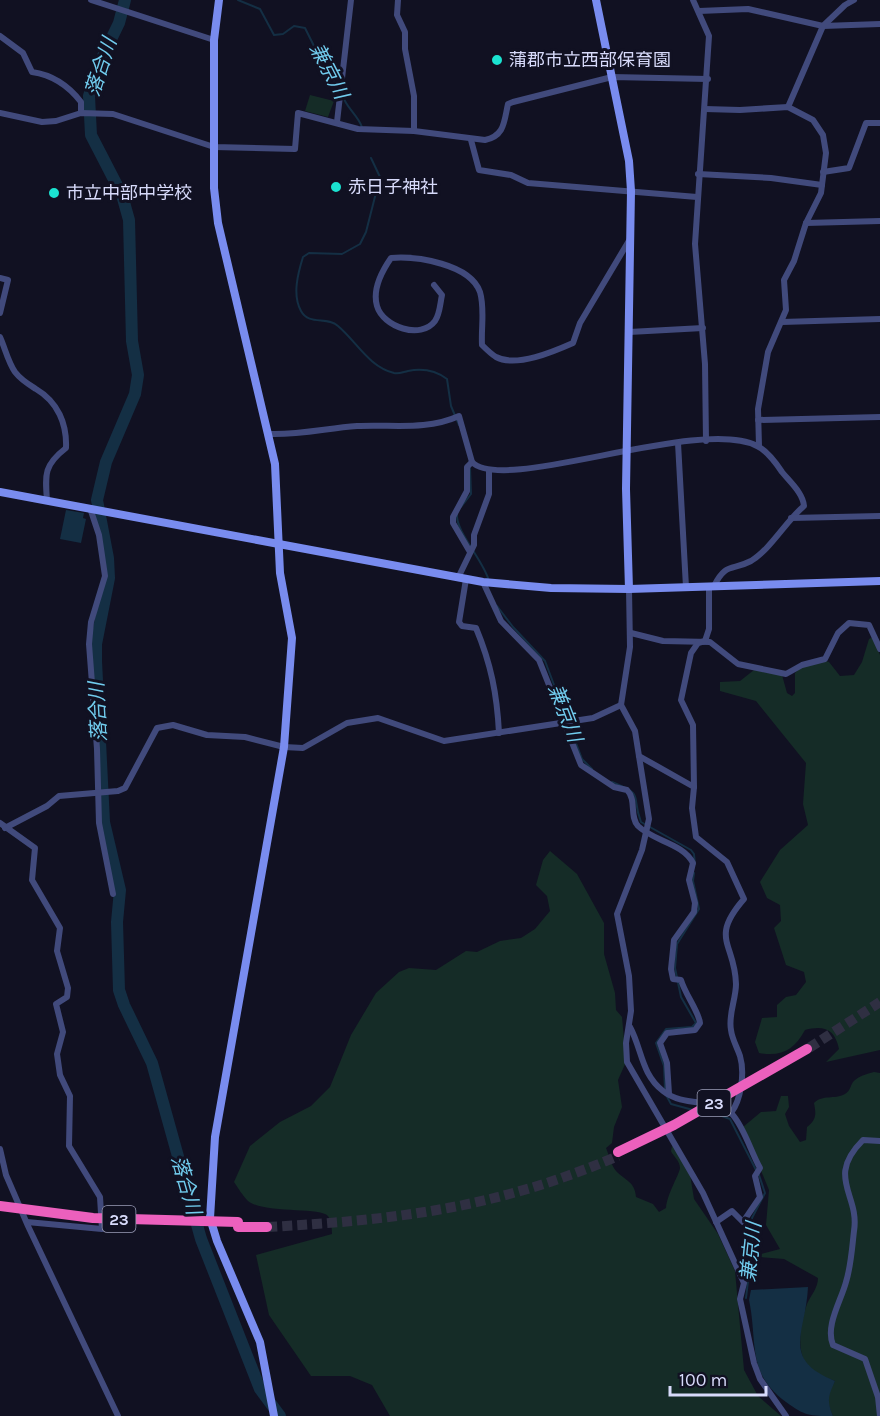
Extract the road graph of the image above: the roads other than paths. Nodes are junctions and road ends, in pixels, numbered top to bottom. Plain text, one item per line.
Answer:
1 (91, 0) edge
2 (219, 0) edge
3 (351, 0) edge
4 (398, 0) edge
5 (596, 0) edge
6 (693, 0) edge
7 (854, 0) edge
8 (699, 11) junction
9 (880, 24) edge
10 (824, 26) junction
11 (0, 36) edge
12 (213, 40) junction
13 (612, 77) junction
14 (708, 79) junction
15 (788, 107) junction
16 (705, 109) junction
17 (82, 113) junction
18 (0, 114) edge
19 (338, 122) junction
20 (880, 123) edge
21 (414, 131) junction
22 (471, 140) junction
23 (213, 147) junction
24 (823, 172) junction
25 (698, 174) junction
26 (822, 185) junction
27 (631, 190) junction
28 (697, 197) junction
29 (880, 221) edge
30 (806, 223) junction
31 (630, 239) junction
32 (0, 278) edge
33 (434, 285) dead end
34 (0, 313) edge
35 (880, 319) edge
36 (782, 321) junction
37 (703, 328) junction
38 (629, 332) junction
39 (0, 337) edge
40 (880, 417) edge
41 (758, 420) junction
42 (270, 434) junction
43 (706, 441) junction
44 (678, 443) junction
45 (759, 446) junction
46 (627, 449) junction
47 (470, 464) junction
48 (489, 471) junction
49 (0, 492) edge
50 (47, 501) junction
51 (92, 508) junction
52 (880, 516) edge
53 (790, 518) junction
54 (281, 544) junction
55 (472, 549) junction
56 (462, 578) junction
57 (880, 581) edge
58 (486, 582) junction
59 (711, 586) junction
60 (686, 587) junction
61 (629, 589) junction
62 (631, 633) junction
63 (705, 641) junction
64 (880, 649) edge
65 (621, 705) junction
66 (564, 722) junction
67 (499, 733) junction
68 (284, 747) junction
69 (639, 756) junction
70 (694, 787) junction
71 (97, 791) junction
72 (3, 826) edge
73 (647, 827) junction
74 (113, 894) dead end
75 (630, 1027) junction
76 (808, 1050) tunnel mouth
77 (666, 1093) junction
78 (731, 1113) junction
79 (880, 1141) edge
80 (0, 1149) edge
81 (618, 1154) tunnel mouth
82 (0, 1208) edge
83 (27, 1222) junction
84 (716, 1222) junction
85 (267, 1224) tunnel mouth
86 (118, 1416) edge
87 (274, 1416) edge
88 (786, 1416) edge
89 (880, 1416) edge

1 - 12 street
2 - 12 street
3 - 19 street
4 - 21 street
5 - 13 street
6 - 8 street
7 - 10 street
8 - 10 street
8 - 14 street
9 - 10 street
10 - 15 street
11 - 17 street
12 - 23 street
13 - 14 street
13 - 22 street
13 - 27 street
14 - 16 street
15 - 16 street
15 - 24 street
16 - 25 street
17 - 18 street
17 - 23 street
19 - 21 street
19 - 23 street
20 - 24 street
21 - 22 street
22 - 27 street
23 - 42 street
24 - 26 street
25 - 26 street
25 - 28 street
26 - 30 street
27 - 28 street
27 - 31 street
28 - 37 street
29 - 30 street
30 - 36 street
31 - 33 street
31 - 38 street
32 - 34 street
35 - 36 street
36 - 41 street
37 - 38 street
37 - 43 street
38 - 46 street
39 - 50 street
40 - 41 street
41 - 45 street
42 - 47 street
42 - 54 street
43 - 44 street
43 - 45 street
44 - 46 street
44 - 60 street
45 - 53 street
46 - 48 street
46 - 61 street
47 - 48 street
47 - 55 street
48 - 55 street
49 - 50 street
50 - 51 street
51 - 54 street
51 - 71 street
52 - 53 street
53 - 59 street
54 - 56 street
54 - 68 street
55 - 56 street
56 - 58 street
56 - 67 street
57 - 59 street
58 - 61 street
58 - 66 street
59 - 60 street
59 - 63 street
60 - 61 street
61 - 62 street
62 - 63 street
62 - 65 street
63 - 64 street
63 - 70 street
65 - 66 street
65 - 69 street
66 - 67 street
66 - 73 street
67 - 68 street
68 - 71 street
68 - 87 street
69 - 70 street
69 - 73 street
70 - 78 street
71 - 72 street
71 - 74 street
72 - 83 street
73 - 75 street
73 - 77 street
75 - 77 street
75 - 84 street
76 - 81 highway, 23, bridge
77 - 78 street
78 - 84 street
79 - 89 street
80 - 83 street
82 - 85 highway, 23, bridge
83 - 86 street
84 - 88 street

